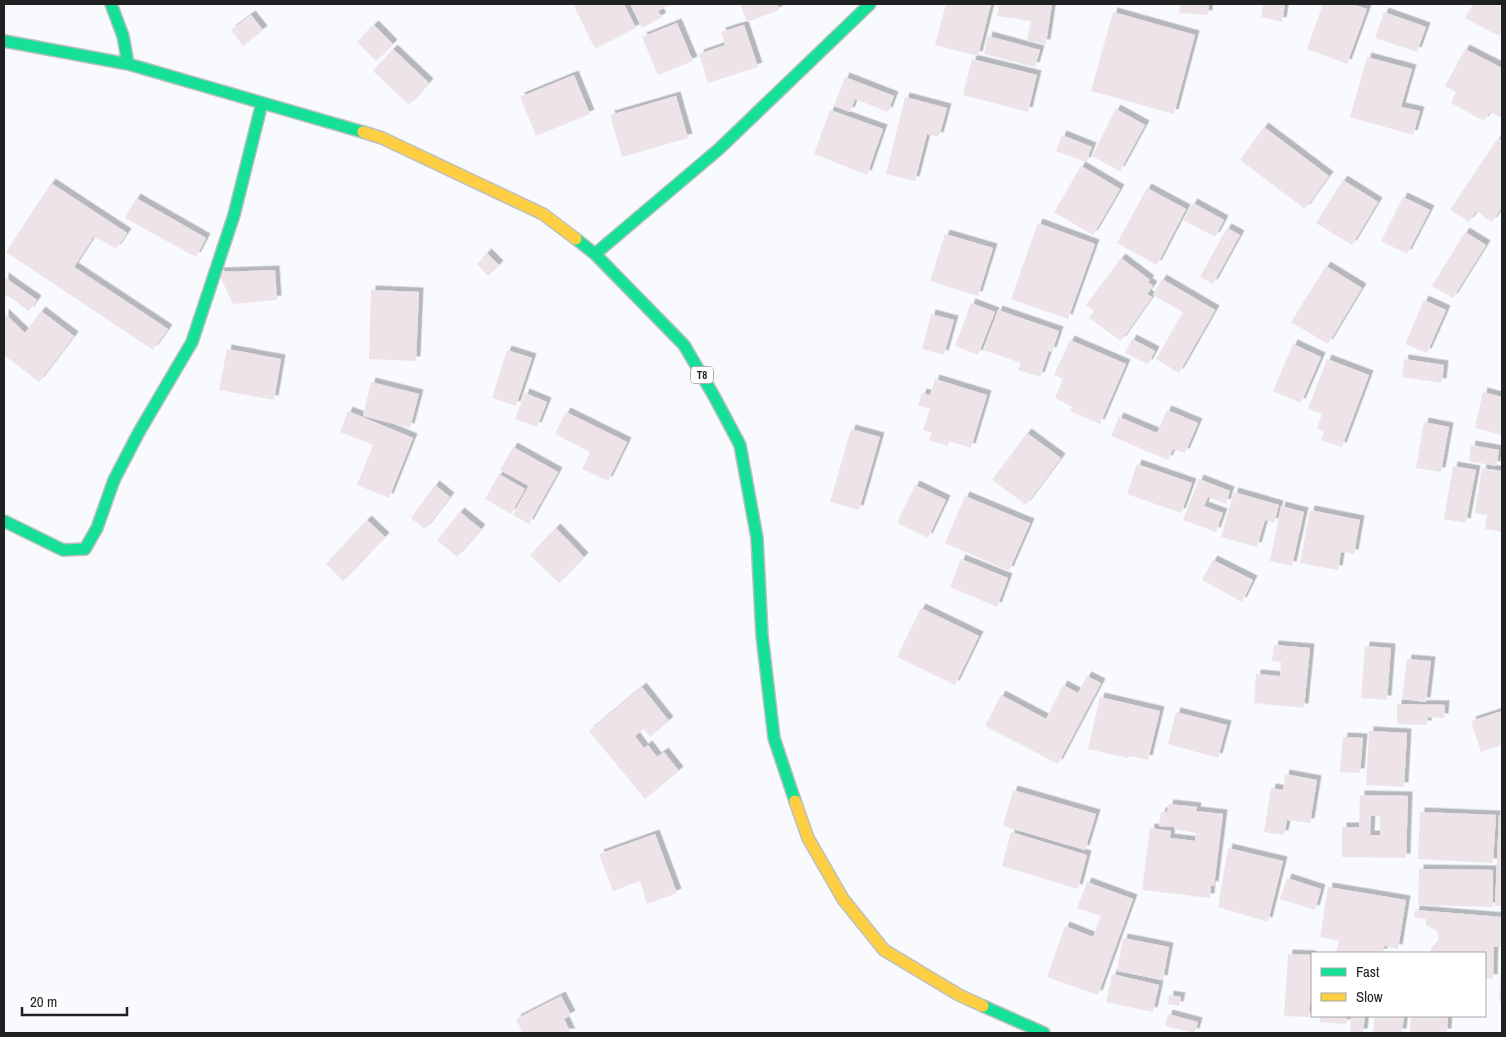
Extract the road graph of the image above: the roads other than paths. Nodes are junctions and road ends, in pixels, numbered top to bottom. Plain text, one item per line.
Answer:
1 (111, 4) edge
2 (870, 4) edge
3 (4, 41) edge
4 (128, 64) junction
5 (262, 103) junction
6 (595, 254) junction
7 (4, 521) edge
8 (1044, 1033) edge

1 - 4 main road
2 - 6 main road
3 - 4 main road, T8
4 - 5 main road, T8
5 - 6 main road, T8
5 - 7 main road
6 - 8 main road, T8

